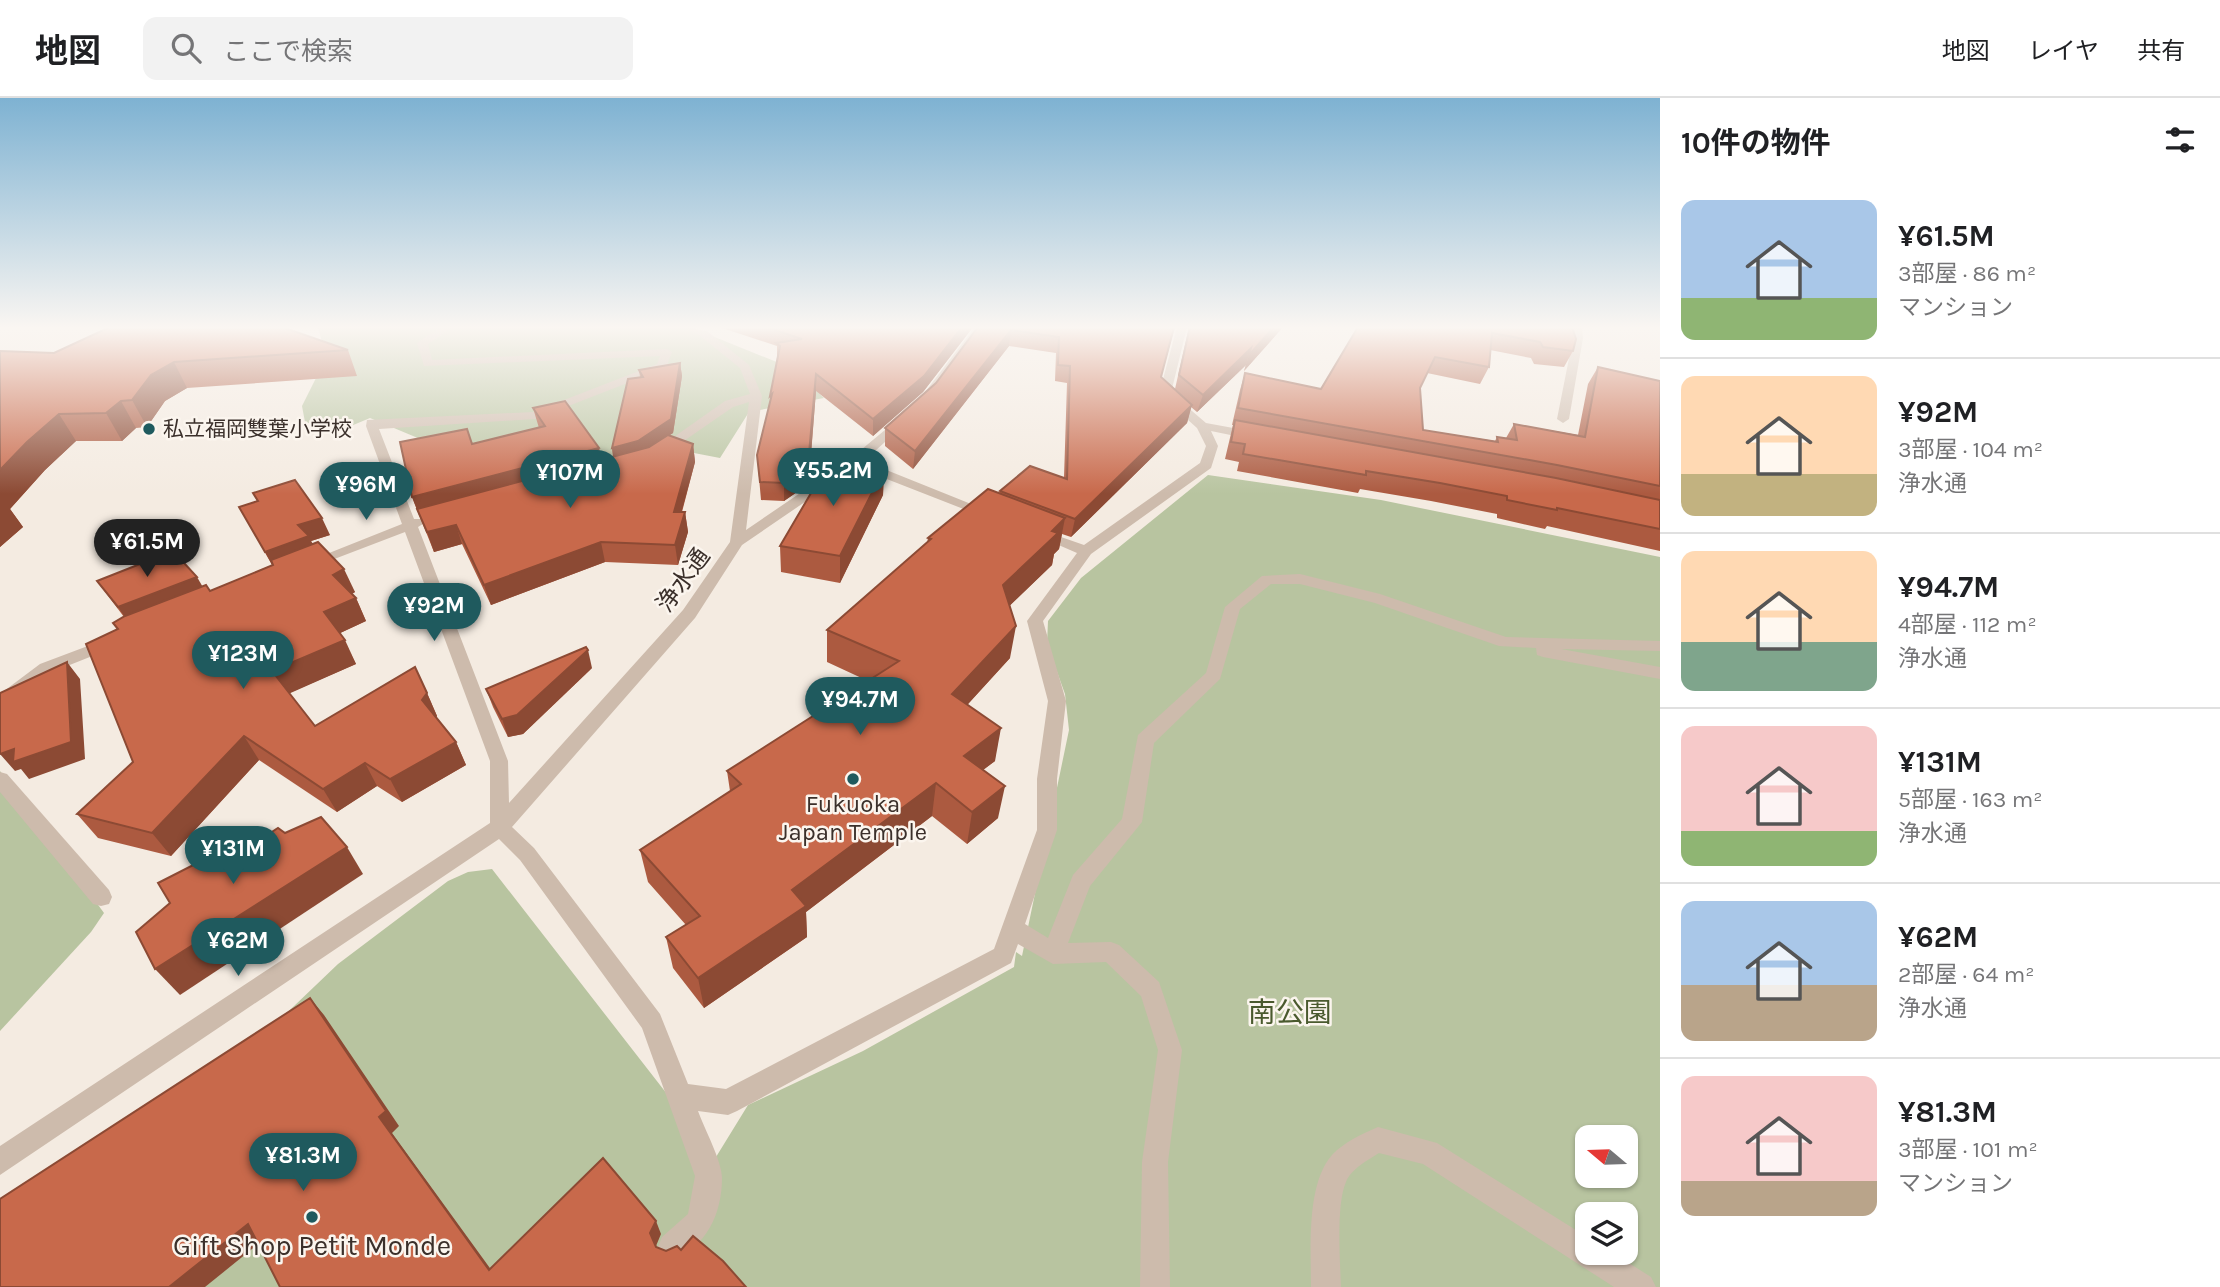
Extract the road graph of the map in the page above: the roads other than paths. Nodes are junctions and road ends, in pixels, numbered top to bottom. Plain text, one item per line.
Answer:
1 (619, 382) edge
2 (751, 382) edge
3 (936, 382) edge
4 (1169, 382) edge
5 (1568, 382) edge
6 (756, 396) junction
7 (1563, 419) dead end
8 (1202, 426) junction
9 (1267, 438) edge
10 (646, 460) edge
11 (855, 462) junction
12 (436, 517) edge
13 (409, 525) junction
14 (737, 542) junction
15 (1086, 551) junction
16 (293, 571) edge
17 (124, 638) edge
18 (1505, 642) junction
19 (1660, 646) edge
20 (1660, 673) edge
21 (0, 704) edge
22 (0, 779) edge
23 (500, 827) junction
24 (101, 897) dead end
25 (1011, 927) junction
26 (1053, 954) junction
27 (679, 1096) junction
28 (0, 1163) edge
29 (1575, 1245) edge
30 (672, 1247) edge
31 (1606, 1265) edge
32 (1155, 1287) edge
33 (1326, 1287) edge
34 (1641, 1287) edge

1 - 13 street
2 - 6 street
3 - 11 street
4 - 8 street
5 - 7 street
6 - 10 street
6 - 14 street, 浄水通
8 - 9 street
8 - 15 street
11 - 14 street
11 - 15 street
12 - 13 street
13 - 16 street
13 - 23 street
14 - 23 street, 浄水通
15 - 25 street
17 - 21 street
18 - 19 street
18 - 20 street
18 - 26 street
22 - 24 street
23 - 27 street
23 - 28 street, 浄水通
25 - 26 street
25 - 27 street
26 - 32 street
27 - 30 street
29 - 33 street
31 - 34 street

